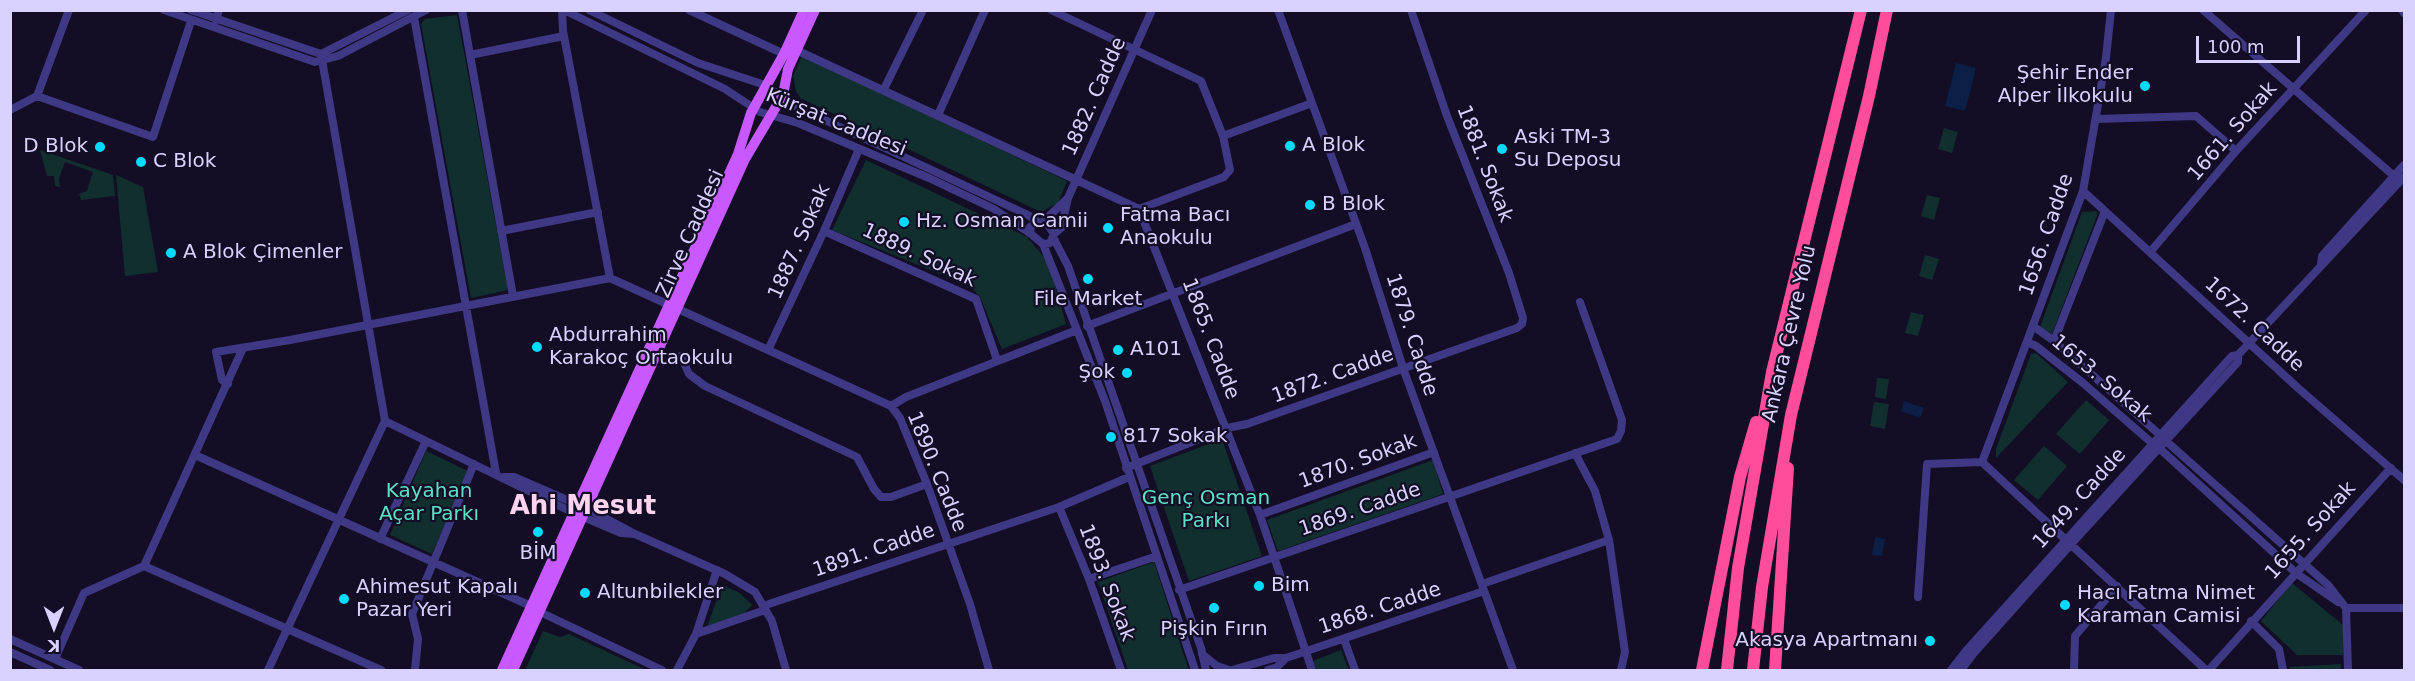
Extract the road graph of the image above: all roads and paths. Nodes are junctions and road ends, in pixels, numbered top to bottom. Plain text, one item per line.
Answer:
1 (69, 10) edge
2 (164, 10) edge
3 (191, 10) edge
4 (426, 10) edge
5 (462, 10) edge
6 (563, 10) edge
7 (689, 10) edge
8 (804, 10) edge
9 (815, 10) edge
10 (923, 10) edge
11 (985, 10) edge
12 (1051, 10) edge
13 (1152, 10) edge
14 (1278, 10) edge
15 (1411, 10) edge
16 (1418, 10) edge
17 (1861, 10) edge
18 (1887, 10) edge
19 (2111, 10) edge
20 (2203, 10) edge
21 (2366, 10) edge
22 (593, 12) edge
23 (411, 14) edge
24 (218, 15) edge
25 (1414, 20) junction
26 (191, 21) junction
27 (564, 36) junction
28 (1134, 49) junction
29 (796, 50) junction
30 (784, 54) junction
31 (470, 55) junction
32 (322, 57) junction
33 (765, 85) junction
34 (2294, 87) junction
35 (884, 89) junction
36 (37, 96) junction
37 (783, 96) junction
38 (1312, 104) junction
39 (753, 107) junction
40 (10, 110) edge
41 (938, 115) junction
42 (771, 116) junction
43 (2096, 119) junction
44 (1223, 136) junction
45 (859, 149) junction
46 (2236, 151) junction
47 (2404, 165) edge
48 (2394, 176) junction
49 (2404, 177) edge
50 (1076, 180) junction
51 (2083, 191) junction
52 (1068, 198) junction
53 (1139, 209) junction
54 (2105, 211) junction
55 (598, 212) junction
56 (1040, 222) junction
57 (1356, 224) junction
58 (501, 231) junction
59 (824, 231) junction
60 (1031, 234) junction
61 (1054, 237) junction
62 (1043, 244) junction
63 (2151, 251) junction
64 (2321, 264) junction
65 (610, 278) junction
66 (1175, 294) junction
67 (513, 296) junction
68 (1580, 302) dead end
69 (466, 306) junction
70 (673, 307) junction
71 (369, 324) junction
72 (1087, 326) junction
73 (2033, 326) junction
74 (1517, 328) joint
75 (1077, 330) junction
76 (2054, 341) junction
77 (2027, 342) junction
78 (2250, 342) junction
79 (243, 348) junction
80 (769, 348) junction
81 (681, 356) dead end
82 (997, 360) junction
83 (1403, 368) junction
84 (1772, 372) junction
85 (228, 384) junction
86 (891, 406) junction
87 (1791, 415) junction
88 (385, 421) junction
89 (1227, 428) junction
90 (2163, 438) junction
91 (426, 441) junction
92 (2156, 446) junction
93 (1434, 452) junction
94 (1575, 453) junction
95 (195, 455) junction
96 (1982, 462) junction
97 (474, 464) junction
98 (1137, 464) junction
99 (2391, 468) junction
100 (1128, 472) junction
101 (500, 475) junction
102 (2404, 480) edge
103 (927, 484) junction
104 (1450, 496) junction
105 (1059, 507) junction
106 (581, 511) junction
107 (1260, 515) junction
108 (338, 520) junction
109 (380, 539) junction
110 (1609, 540) junction
111 (2069, 541) junction
112 (947, 544) junction
113 (1157, 556) junction
114 (1274, 557) junction
115 (433, 563) junction
116 (2304, 564) junction
117 (144, 566) junction
118 (717, 570) junction
119 (2296, 573) junction
120 (1089, 579) junction
121 (2117, 586) junction
122 (1483, 588) junction
123 (1179, 590) junction
124 (1918, 597) dead end
125 (764, 608) junction
126 (2346, 608) junction
127 (2404, 608) edge
128 (536, 609) junction
129 (2251, 621) junction
130 (287, 629) junction
131 (696, 634) junction
132 (10, 639) edge
133 (1344, 639) junction
134 (1306, 651) junction
135 (10, 652) edge
136 (1202, 654) junction
137 (1286, 658) junction
138 (55, 659) junction
139 (39, 668) edge
140 (50, 670) edge
141 (80, 670) edge
142 (268, 670) edge
143 (381, 670) edge
144 (415, 670) edge
145 (502, 670) edge
146 (513, 670) edge
147 (663, 670) edge
148 (677, 670) edge
149 (786, 670) edge
150 (989, 670) edge
151 (1121, 670) edge
152 (1196, 670) edge
153 (1206, 670) edge
154 (1233, 670) edge
155 (1268, 670) edge
156 (1312, 670) edge
157 (1355, 670) edge
158 (1513, 670) edge
159 (1621, 670) edge
160 (1702, 670) edge
161 (1727, 670) edge
162 (1753, 670) edge
163 (1775, 670) edge
164 (1952, 670) edge
165 (1961, 670) edge
166 (2074, 670) edge
167 (2208, 670) edge
168 (2283, 670) edge
169 (2348, 670) edge

1 - 36 street
2 - 26 street
3 - 24 street
4 - 23 street
5 - 31 street
6 - 27 street
6 - 39 street, Kürşat Caddesi
7 - 30 street
8 - 30 main road, Zirve Caddesi
9 - 29 main road, Zirve Caddesi
10 - 35 street
11 - 41 street
12 - 28 street
13 - 28 street, 1882. Cadde
14 - 38 street, 1879. Cadde
15 - 25 street, 1881. Sokak
16 - 25 street
17 - 84 highway, Ankara Çevre Yolu
18 - 87 highway, Ankara Çevre Yolu
19 - 43 street, 1656. Cadde
20 - 34 street
21 - 34 street, 1661. Sokak
22 - 33 street, Kürşat Caddesi
23 - 32 street
23 - 69 street
24 - 32 street
25 - 74 street, 1881. Sokak
26 - 32 street
26 - 36 street
27 - 31 street
27 - 55 street
28 - 44 street
28 - 50 street, 1882. Cadde
29 - 35 street
29 - 37 main road, Zirve Caddesi
30 - 33 main road, Zirve Caddesi
31 - 58 street
32 - 71 street
33 - 37 street, Kürşat Caddesi
33 - 39 main road, Zirve Caddesi
34 - 46 street, 1661. Sokak
34 - 48 street
35 - 41 street
36 - 40 street
37 - 42 main road, Zirve Caddesi
37 - 56 street, Kürşat Caddesi
38 - 44 street
38 - 57 street, 1879. Cadde
39 - 42 street, Kürşat Caddesi
39 - 70 main road, Zirve Caddesi
41 - 50 street
42 - 45 street, Kürşat Caddesi
42 - 70 main road, Zirve Caddesi
43 - 46 street
43 - 51 street, 1656. Cadde
44 - 53 street
45 - 59 street, 1887. Sokak
45 - 60 street, Kürşat Caddesi
46 - 63 street, 1661. Sokak
47 - 48 street, 1649. Cadde
48 - 64 street, 1649. Cadde
49 - 64 street, 1649. Cadde
50 - 52 street, 1882. Cadde
50 - 53 street
51 - 54 street, 1672. Cadde
51 - 73 street, 1656. Cadde
52 - 56 street, 1882. Cadde
52 - 61 street, 1882. Cadde
53 - 66 street, 1865. Cadde
54 - 63 street, 1672. Cadde
54 - 76 street
55 - 58 street
55 - 65 street
56 - 60 street, 1882. Cadde
56 - 61 street, Kürşat Caddesi
57 - 66 street
57 - 83 street, 1879. Cadde
58 - 67 street
59 - 80 street, 1887. Sokak
59 - 82 street, 1889. Sokak
60 - 62 street, Kürşat Caddesi
61 - 62 street
61 - 72 street
62 - 75 street
63 - 78 street, 1672. Cadde
64 - 78 street, 1649. Cadde
65 - 67 street
65 - 70 street, 1890. Cadde
66 - 72 street
66 - 89 street, 1865. Cadde
67 - 69 street
68 - 94 street, 1869. Cadde
69 - 71 street
69 - 101 street
70 - 80 street, 1890. Cadde
70 - 106 main road, Zirve Caddesi
71 - 79 street
71 - 88 street
72 - 98 street
73 - 76 street
73 - 77 street, 1656. Cadde
74 - 83 street, 1872. Cadde
75 - 82 street
75 - 100 street
76 - 90 street
77 - 92 street, 1653. Sokak
77 - 96 street, 1656. Cadde
78 - 90 street, 1649. Cadde
78 - 99 street, 1672. Cadde
79 - 85 street
79 - 85 street
80 - 86 street, 1890. Cadde
81 - 103 street
82 - 86 street
83 - 89 street, 1872. Cadde
83 - 93 street, 1879. Cadde
84 - 160 highway
84 - 161 highway, Ankara Çevre Yolu
85 - 95 street
86 - 103 street, 1890. Cadde
87 - 162 highway, Ankara Çevre Yolu
87 - 163 highway
88 - 91 street
88 - 108 street
89 - 98 street, 1872. Cadde
89 - 107 street, 1865. Cadde
90 - 92 street, 1649. Cadde
90 - 116 street
91 - 97 street
91 - 109 street
92 - 111 street, 1649. Cadde
92 - 119 street, 1653. Sokak
93 - 104 street, 1879. Cadde
93 - 107 street, 1870. Sokak
94 - 104 street, 1869. Cadde
94 - 110 street
95 - 108 street
95 - 117 street
96 - 111 street
96 - 124 street
97 - 101 street
97 - 115 street
98 - 100 street, 1872. Cadde
98 - 123 street
99 - 102 street, 1672. Cadde
99 - 116 street, 1655. Sokak
100 - 105 street, 1891. Cadde
100 - 113 street
101 - 106 street
103 - 112 street, 1890. Cadde
104 - 114 street, 1869. Cadde
104 - 122 street, 1879. Cadde
105 - 112 street, 1891. Cadde
105 - 120 street, 1893. Sokak
106 - 118 street
106 - 128 main road, Zirve Caddesi
107 - 114 street, 1865. Cadde
108 - 109 street
108 - 130 street
109 - 115 street
110 - 122 street, 1868. Cadde
110 - 159 street
111 - 121 street
111 - 164 street, 1649. Cadde
111 - 165 street, 1649. Cadde
112 - 125 street, 1891. Cadde
112 - 150 street, 1890. Cadde
113 - 120 street
113 - 152 street
114 - 123 street, 1869. Cadde
114 - 134 street, 1865. Cadde
115 - 128 street
115 - 144 street
116 - 119 street, 1655. Sokak
116 - 126 street
117 - 130 street
117 - 138 street
118 - 125 street
118 - 131 street
119 - 126 street, 1653. Sokak
119 - 129 street, 1655. Sokak
120 - 151 street, 1893. Sokak
121 - 166 street
121 - 167 street
122 - 133 street, 1868. Cadde
122 - 158 street, 1879. Cadde
123 - 136 street
125 - 131 street, 1891. Cadde
125 - 149 street
126 - 127 street
126 - 169 street
128 - 145 main road, Zirve Caddesi
128 - 146 main road, Zirve Caddesi
128 - 147 street
129 - 167 street, 1655. Sokak
129 - 168 street
130 - 142 street
130 - 143 street
131 - 148 street
132 - 138 street
133 - 134 street, 1868. Cadde
133 - 157 street
134 - 137 street, 1868. Cadde
134 - 156 street, 1865. Cadde
135 - 139 street
136 - 153 street
136 - 154 street, 1868. Cadde
137 - 154 street, 1868. Cadde
137 - 155 street, 1868. Cadde
138 - 141 street
139 - 140 street

